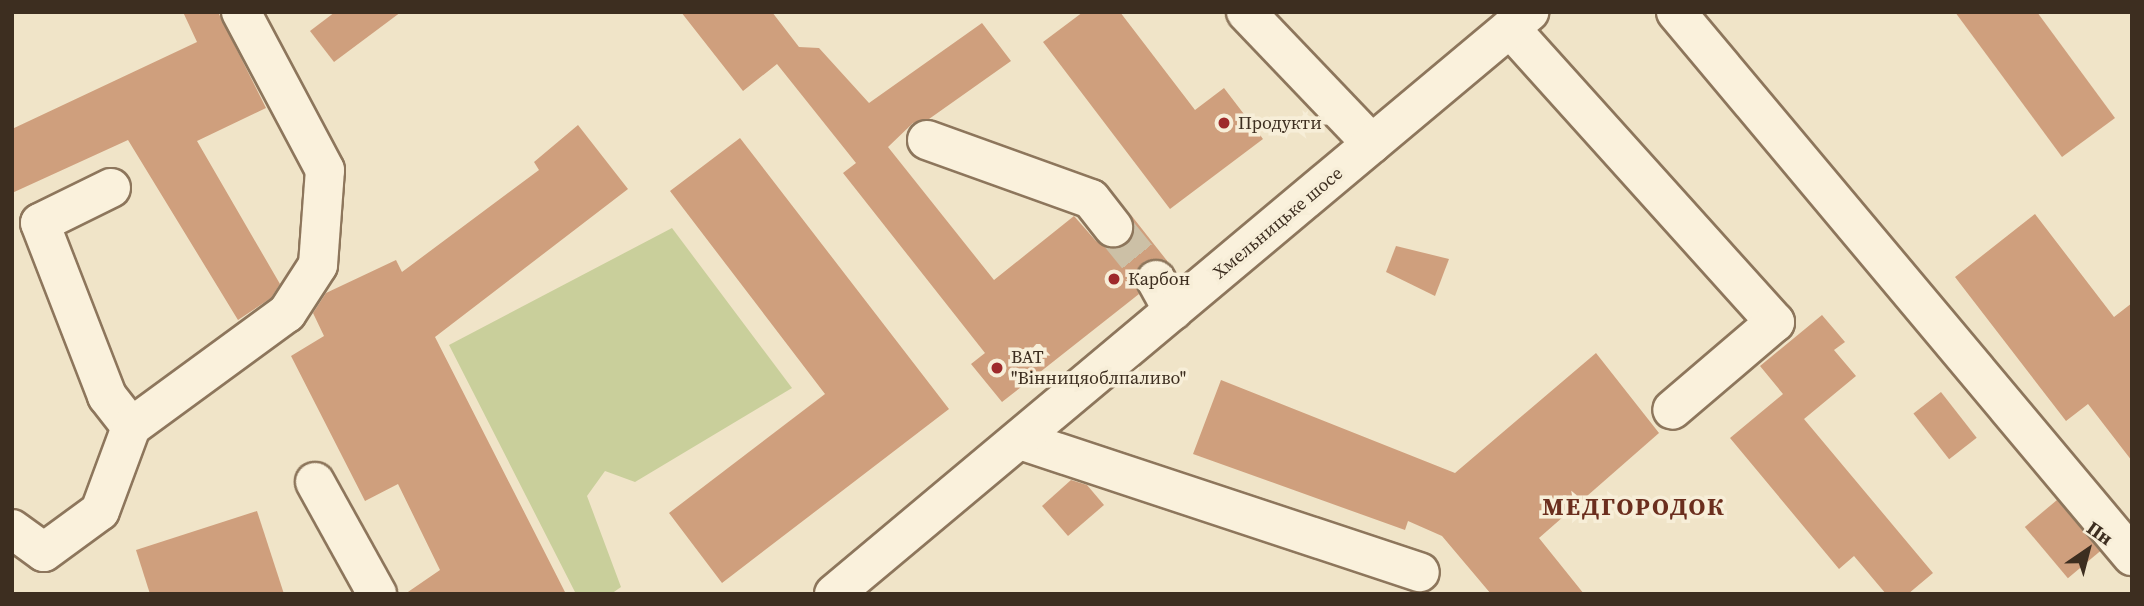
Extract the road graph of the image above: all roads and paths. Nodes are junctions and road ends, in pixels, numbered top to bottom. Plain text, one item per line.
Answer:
1 (241, 12) edge
2 (1246, 12) edge
3 (1676, 12) edge
4 (1519, 20) edge
5 (928, 140) dead end
6 (1372, 144) junction
7 (111, 188) dead end
8 (1113, 227) tunnel mouth
9 (1672, 410) dead end
10 (131, 427) junction
11 (1020, 440) junction
12 (315, 482) dead end
13 (12, 529) edge
14 (2132, 556) edge
15 (1420, 572) dead end
16 (377, 594) edge
17 (834, 594) edge

1 - 10 street
2 - 6 street
3 - 14 street
4 - 6 street, Хмельницьке шосе
4 - 9 street
5 - 8 street
6 - 11 street, Хмельницьке шосе
7 - 10 street
10 - 13 street
11 - 15 street
11 - 17 street, Хмельницьке шосе
12 - 16 street

